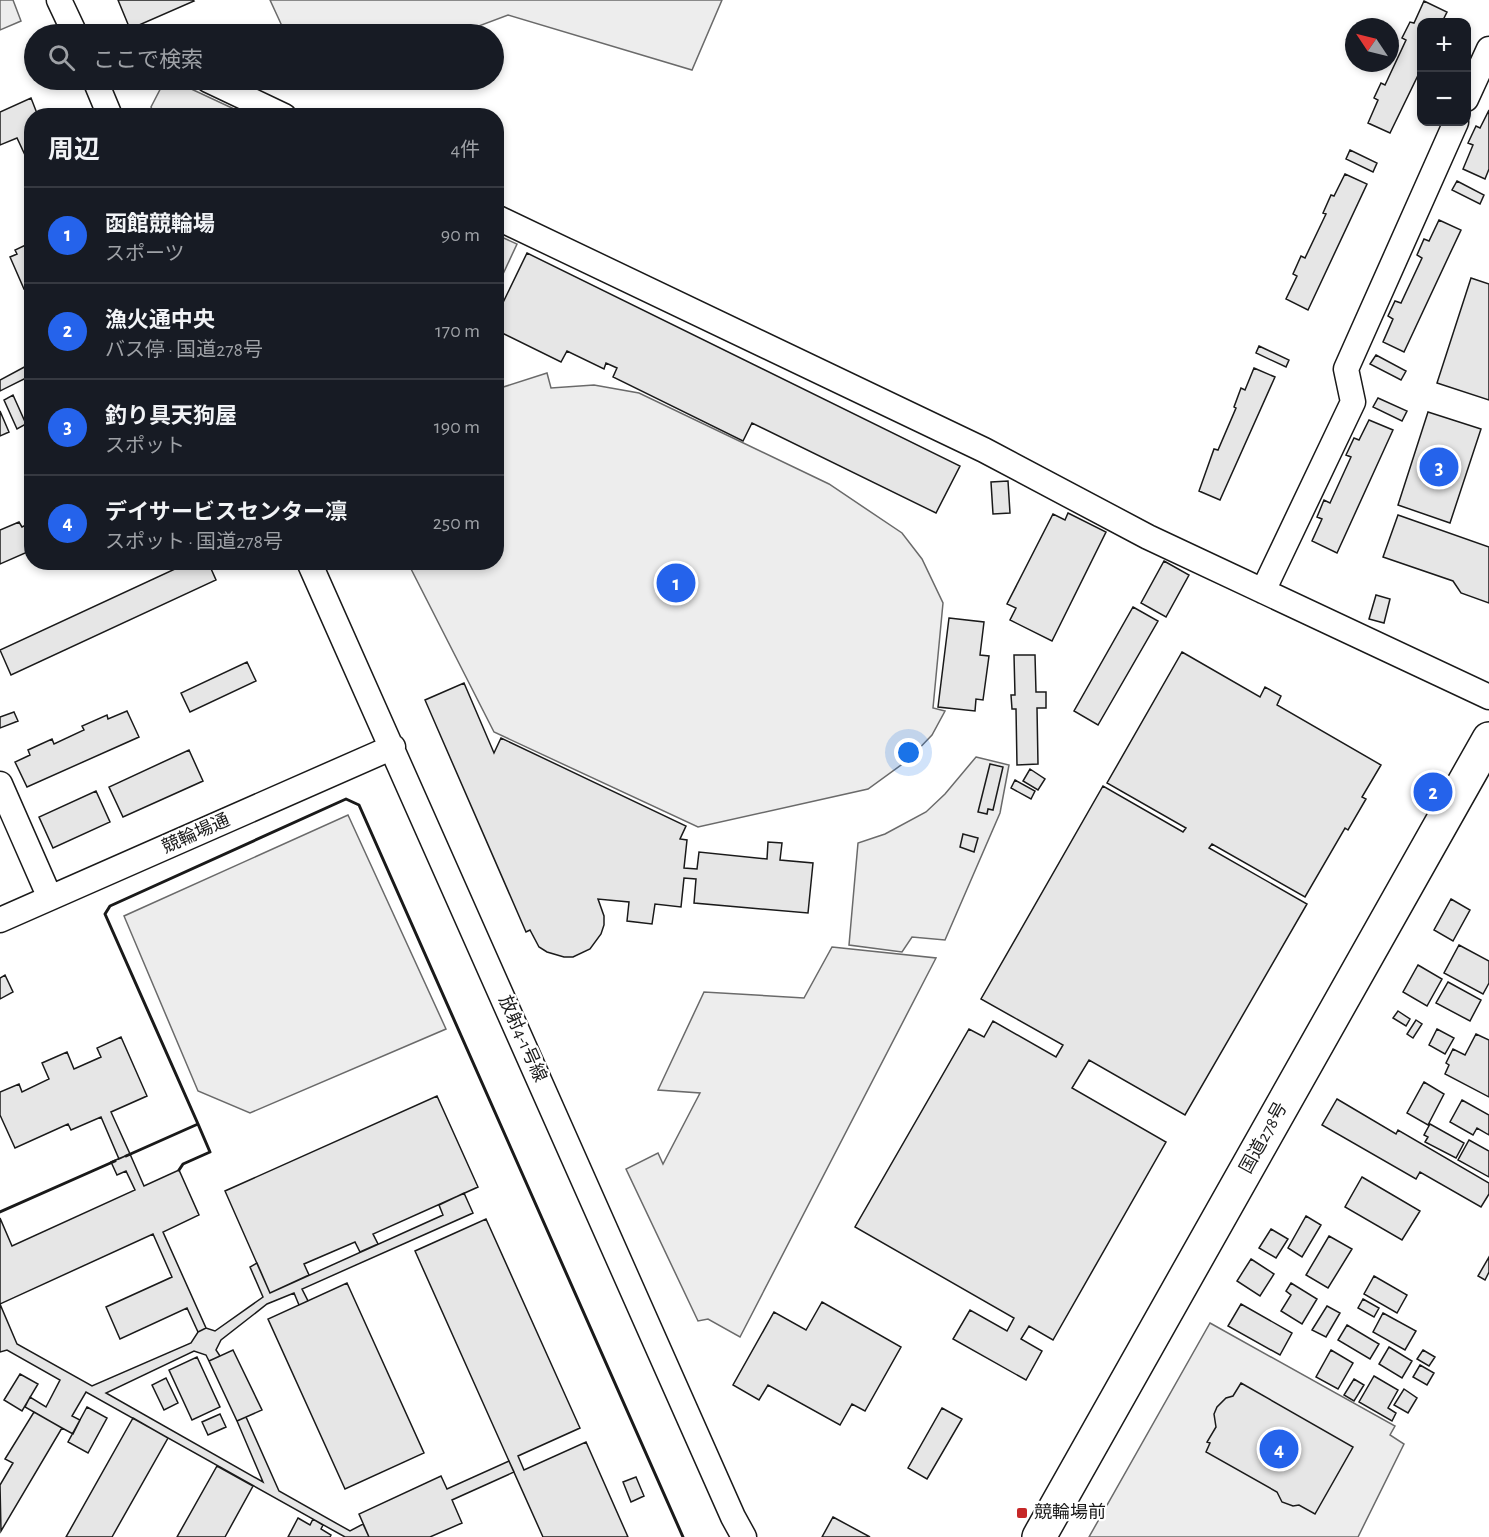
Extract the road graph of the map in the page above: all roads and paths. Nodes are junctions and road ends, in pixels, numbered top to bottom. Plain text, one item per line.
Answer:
1 (59, 0) edge
2 (70, 24) edge
3 (1489, 49) edge
4 (99, 90) edge
5 (229, 90) edge
6 (1471, 90) edge
7 (107, 108) edge
8 (267, 108) edge
9 (1454, 126) edge
10 (504, 221) edge
11 (313, 570) edge
12 (1263, 591) junction
13 (1489, 697) edge
14 (1489, 739) edge
15 (393, 747) junction
16 (0, 784) edge
17 (50, 898) junction
18 (0, 920) edge
19 (739, 1530) edge
20 (1039, 1537) edge

1 - 2 street
3 - 6 street
4 - 7 street
5 - 8 street
9 - 12 street
10 - 12 street
11 - 15 street, 放射4-1号線
12 - 13 street
14 - 20 highway, 国道278号
15 - 17 street, 競輪場通
15 - 19 street, 放射4-1号線
16 - 17 street
17 - 18 street, 競輪場通

